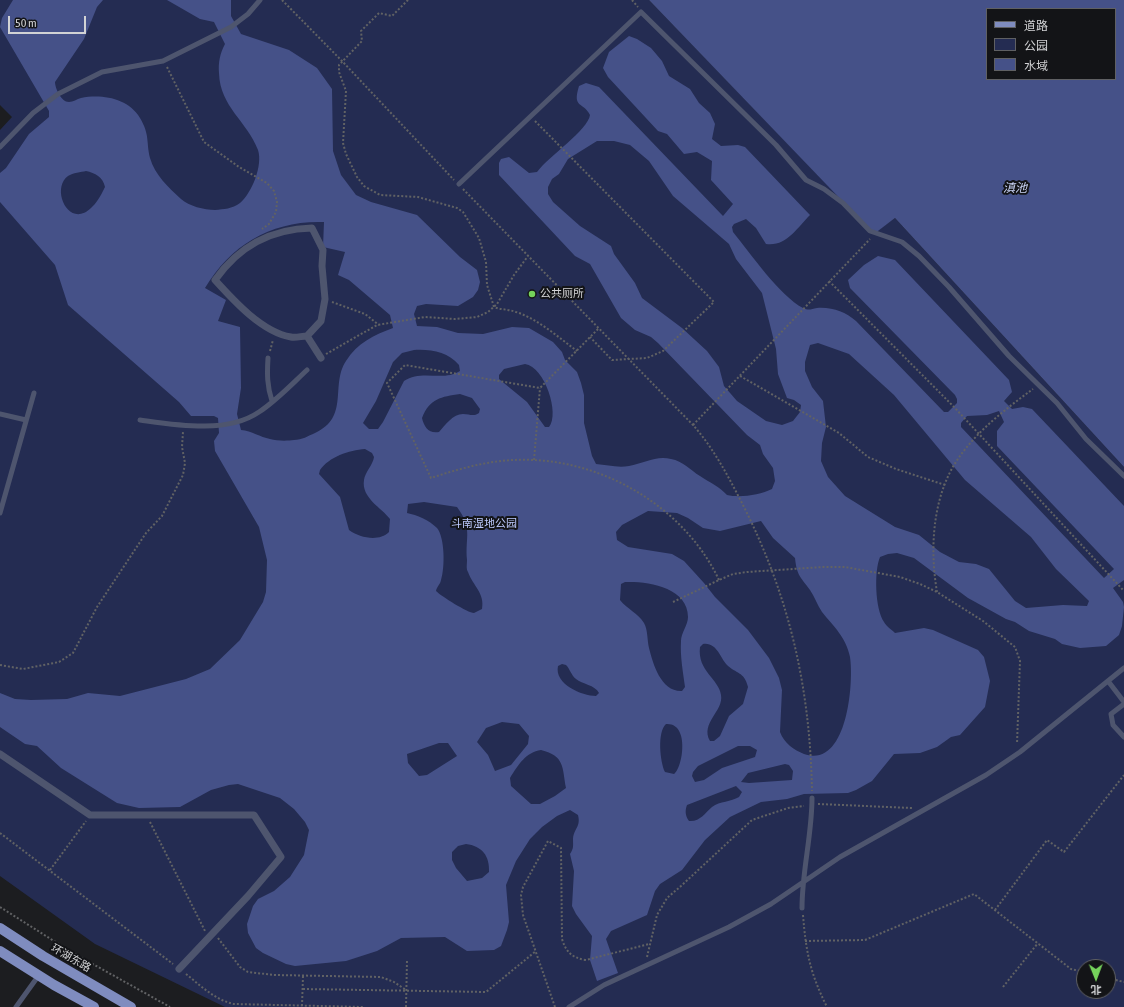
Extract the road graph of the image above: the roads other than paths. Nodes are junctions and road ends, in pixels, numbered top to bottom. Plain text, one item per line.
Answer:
1 (260, 0) edge
2 (0, 147) edge
3 (459, 184) road end
4 (307, 336) junction
5 (268, 358) road end
6 (321, 358) road end
7 (307, 370) dead end
8 (34, 393) dead end
9 (272, 401) junction
10 (0, 414) edge
11 (26, 420) junction
12 (140, 420) dead end
13 (1124, 476) edge
14 (0, 513) edge
15 (1124, 668) edge
16 (1108, 682) junction
17 (1123, 701) edge
18 (1124, 737) edge
19 (0, 754) edge
20 (812, 798) road end
21 (803, 881) junction
22 (802, 908) road end
23 (0, 928) edge
24 (0, 951) edge
25 (43, 956) junction
26 (179, 969) road end
27 (36, 973) junction
28 (16, 1007) edge
29 (94, 1007) edge
30 (132, 1007) edge
31 (569, 1007) edge

1 - 2 lane
3 - 13 lane
4 - 4 street
4 - 6 street
5 - 9 lane
7 - 9 lane
8 - 11 lane
9 - 12 lane
10 - 11 lane
11 - 14 lane
15 - 16 lane
16 - 17 lane
16 - 21 lane
17 - 18 lane
19 - 26 street
20 - 21 lane
21 - 22 lane
21 - 31 lane
23 - 25 main road, 环湖东路
24 - 27 main road
25 - 27 main road
25 - 30 main road, 环湖东路
27 - 28 lane
27 - 29 main road

